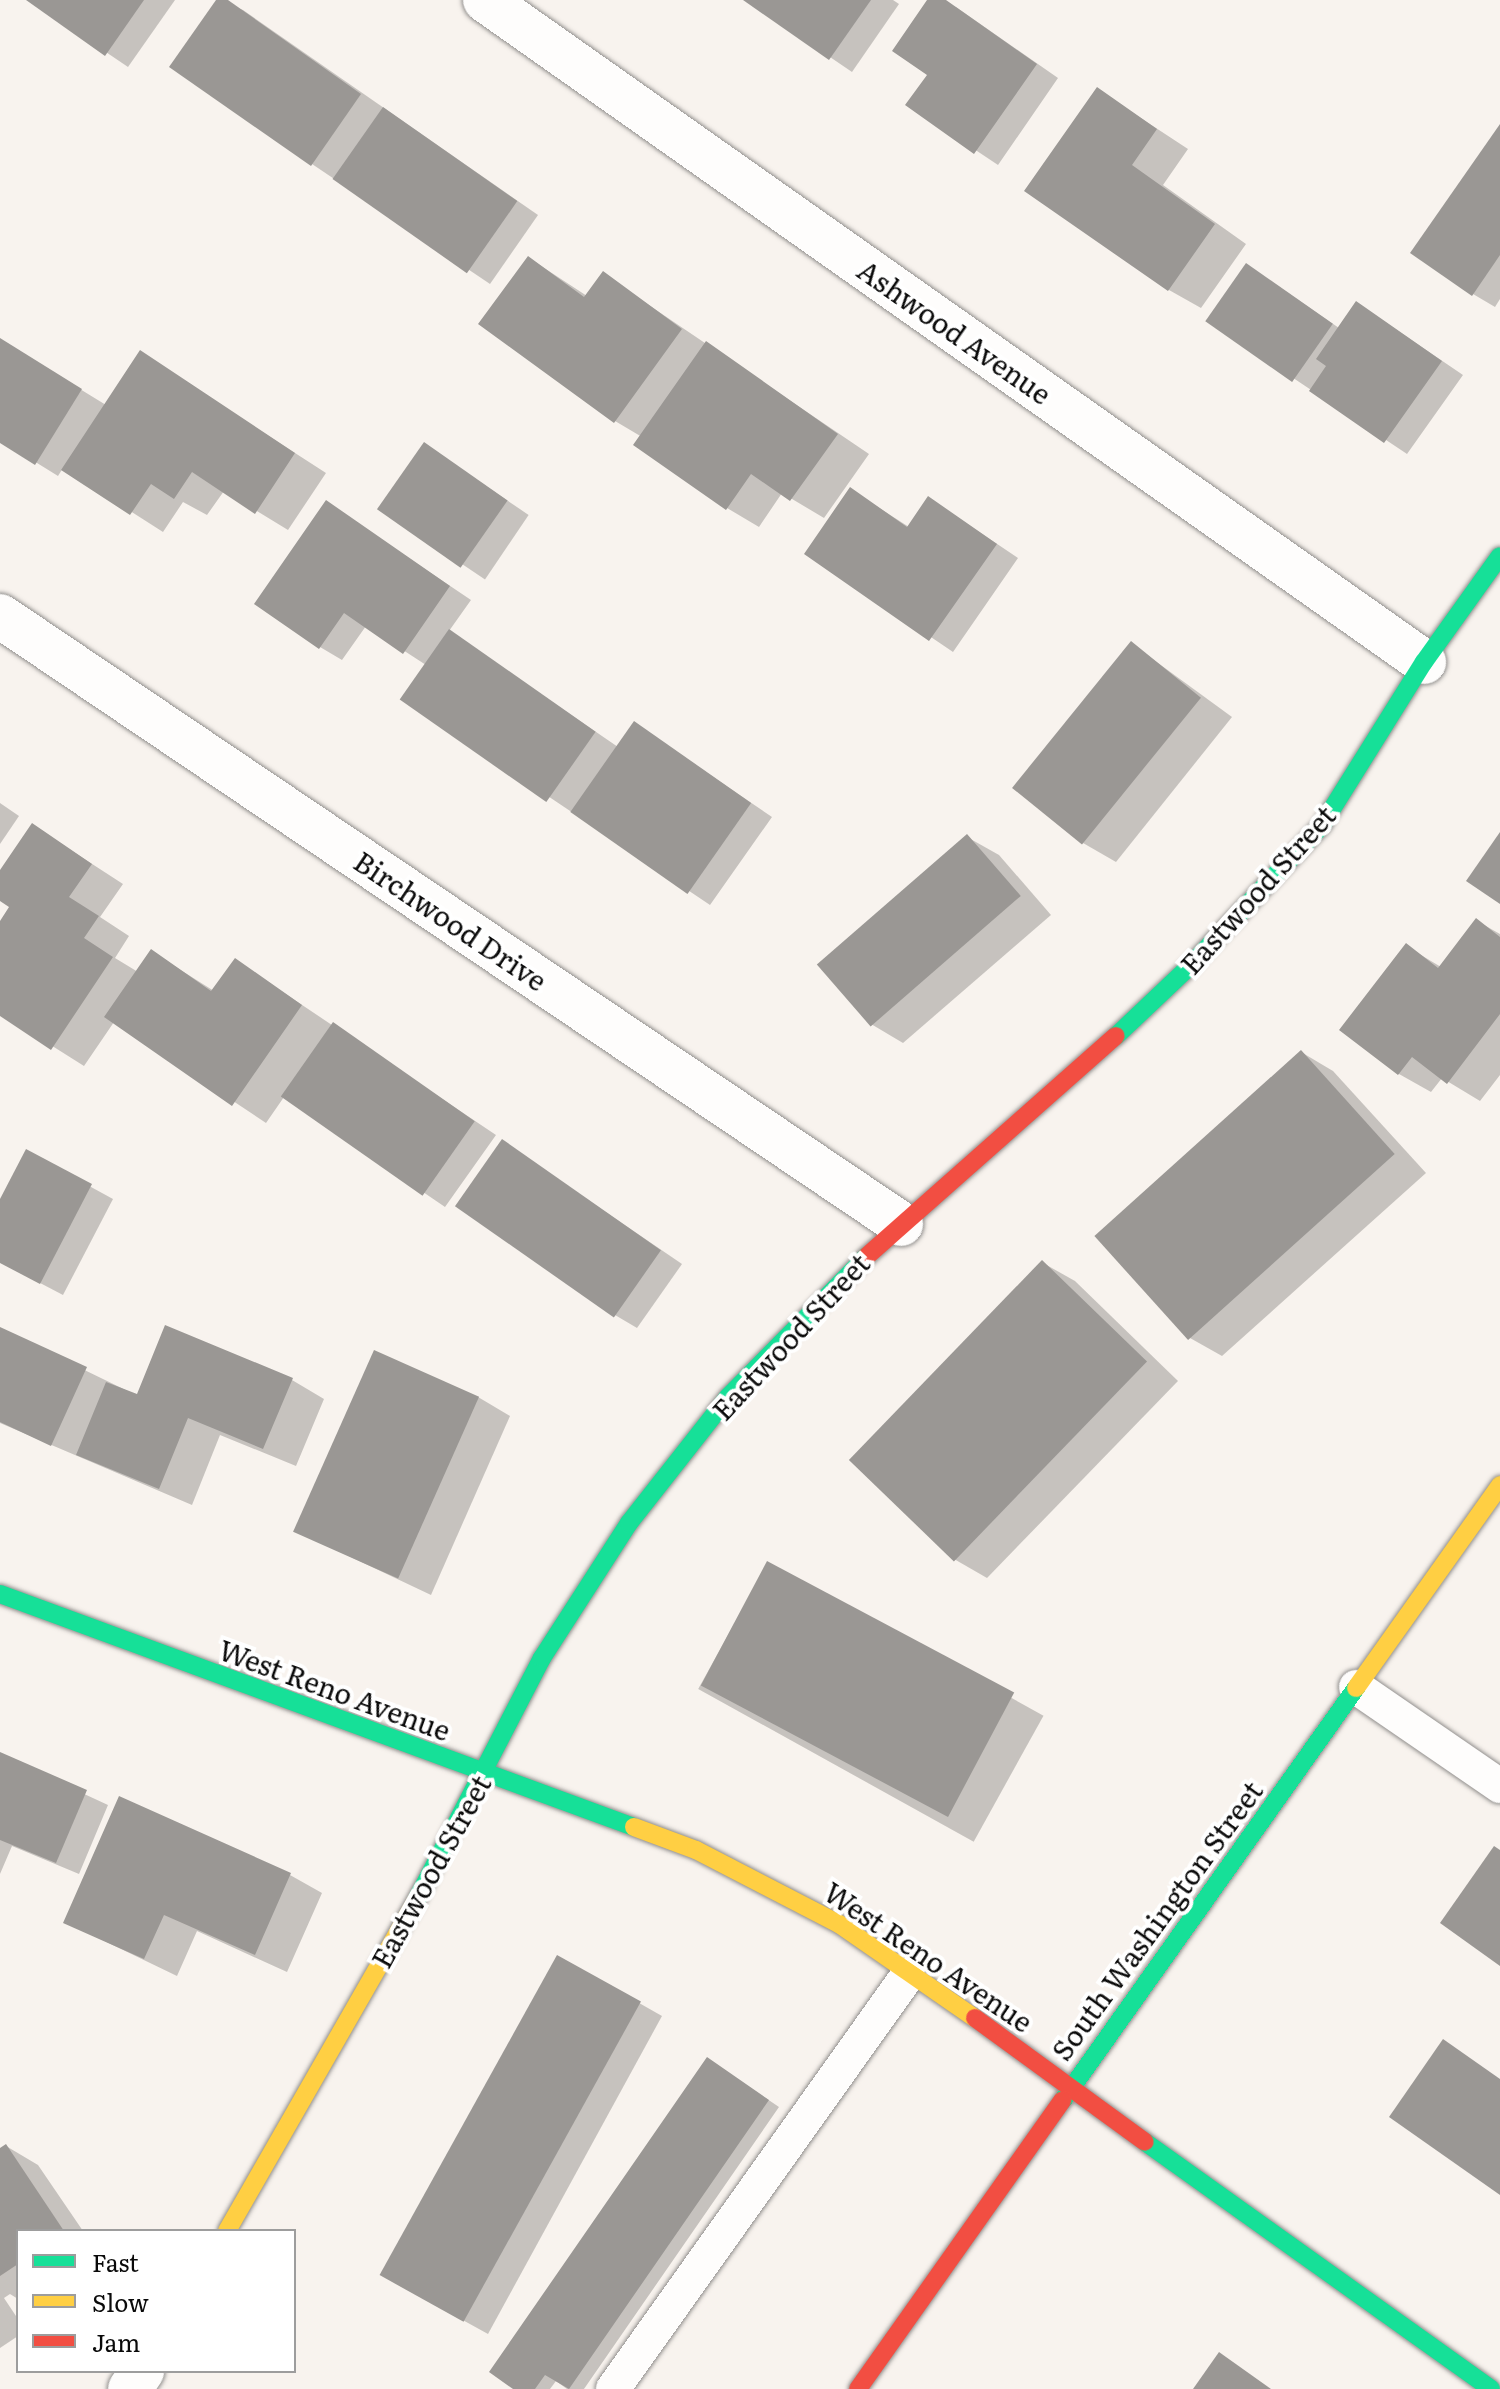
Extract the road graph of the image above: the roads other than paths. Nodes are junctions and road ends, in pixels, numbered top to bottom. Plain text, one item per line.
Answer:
1 (485, 0) edge
2 (1500, 556) edge
3 (0, 616) edge
4 (1424, 662) junction
5 (901, 1224) junction
6 (1500, 1485) edge
7 (0, 1594) edge
8 (1356, 1687) junction
9 (483, 1774) junction
10 (1500, 1786) edge
11 (908, 1975) junction
12 (1072, 2085) junction
13 (228, 2229) edge
14 (613, 2389) edge
15 (858, 2389) edge
16 (1491, 2389) edge

1 - 4 street, Ashwood Avenue
2 - 4 street, Eastwood Street
3 - 5 street, Birchwood Drive
4 - 5 street, Eastwood Street
5 - 9 street, Eastwood Street
6 - 8 street, South Washington Street
7 - 9 street, West Reno Avenue
8 - 10 lane
8 - 12 street, South Washington Street
9 - 11 street, West Reno Avenue
9 - 13 street, Eastwood Street
11 - 12 street, West Reno Avenue
11 - 14 lane
12 - 15 street, South Washington Street
12 - 16 street, West Reno Avenue

